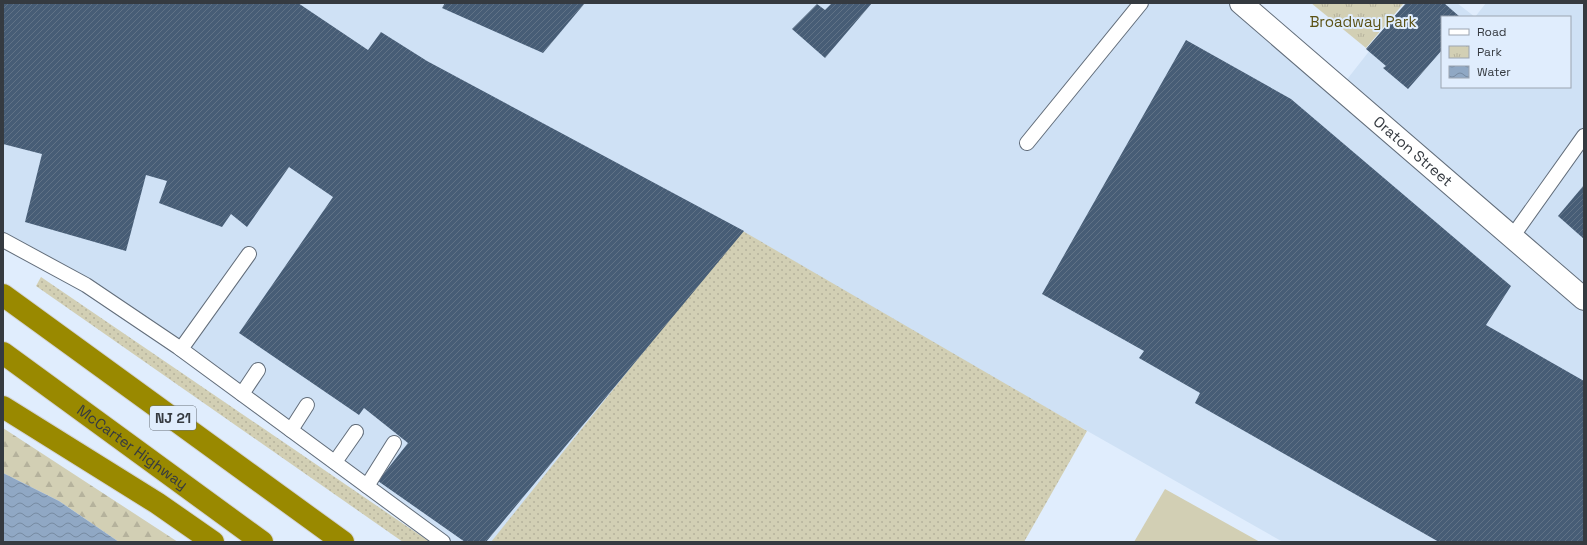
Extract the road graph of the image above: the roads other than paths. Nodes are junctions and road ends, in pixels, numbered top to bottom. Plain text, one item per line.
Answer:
1 (1141, 3) edge
2 (1241, 3) edge
3 (1584, 136) edge
4 (1027, 143) dead end
5 (1512, 237) junction
6 (3, 240) edge
7 (249, 254) dead end
8 (3, 295) edge
9 (1584, 299) edge
10 (181, 349) junction
11 (3, 353) edge
12 (258, 370) dead end
13 (242, 394) junction
14 (307, 405) dead end
15 (3, 407) edge
16 (291, 430) junction
17 (356, 432) dead end
18 (394, 443) dead end
19 (335, 462) junction
20 (367, 486) junction
21 (213, 542) edge
22 (262, 542) edge
23 (343, 542) edge
24 (443, 542) edge

1 - 4 lane
2 - 5 street, Oraton Street
3 - 5 lane
5 - 9 street, Oraton Street
6 - 10 lane
7 - 10 lane
8 - 23 highway, NJ 21
10 - 13 lane
11 - 22 highway, McCarter Highway
12 - 13 lane
13 - 16 lane
14 - 16 lane
15 - 21 highway
16 - 19 lane
17 - 19 lane
18 - 20 lane
19 - 20 lane
20 - 24 lane

